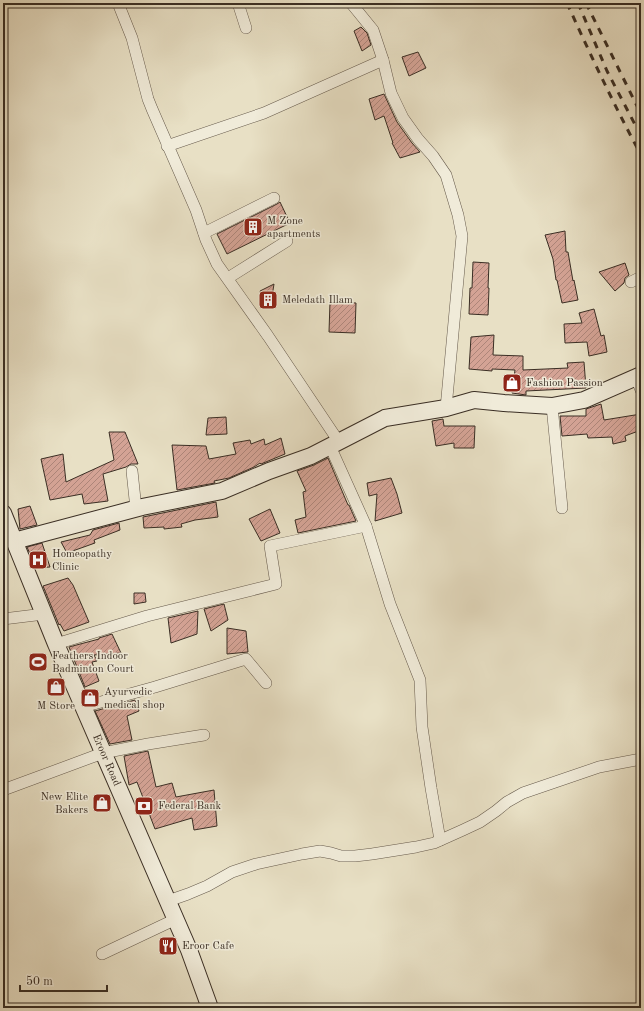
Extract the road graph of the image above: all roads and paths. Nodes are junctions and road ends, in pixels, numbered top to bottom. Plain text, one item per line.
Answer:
1 (118, 3) edge
2 (239, 3) edge
3 (351, 3) edge
4 (246, 28) dead end
5 (383, 60) junction
6 (167, 146) junction
7 (274, 198) dead end
8 (204, 234) junction
9 (288, 241) dead end
10 (228, 278) junction
11 (639, 381) edge
12 (552, 406) junction
13 (446, 408) junction
14 (334, 444) junction
15 (132, 471) dead end
16 (562, 508) dead end
17 (136, 509) junction
18 (3, 513) edge
19 (366, 526) junction
20 (14, 541) junction
21 (44, 614) junction
22 (3, 619) edge
23 (56, 644) junction
24 (266, 683) dead end
25 (83, 707) junction
26 (204, 736) dead end
27 (103, 753) junction
28 (641, 759) edge
29 (3, 790) edge
30 (440, 840) junction
31 (168, 901) junction
32 (176, 920) junction
33 (102, 954) dead end
34 (210, 1008) edge

1 - 6 street
2 - 4 street
3 - 5 street
5 - 6 street
5 - 13 street
6 - 8 street
7 - 8 street
8 - 10 street
9 - 10 street
10 - 14 street
11 - 12 main road
12 - 13 main road
12 - 16 street
13 - 14 main road
14 - 17 main road
14 - 19 street
15 - 17 street
17 - 20 main road
18 - 20 main road, Eroor Road
19 - 23 street
19 - 30 street
20 - 21 main road, Eroor Road
21 - 22 street
21 - 23 main road, Eroor Road
23 - 25 main road, Eroor Road
24 - 25 street
25 - 27 main road, Eroor Road
26 - 27 street
27 - 29 street
27 - 31 main road, Eroor Road
28 - 30 street
30 - 31 street
31 - 32 main road, Eroor Road
32 - 33 street
32 - 34 main road, Eroor Road

